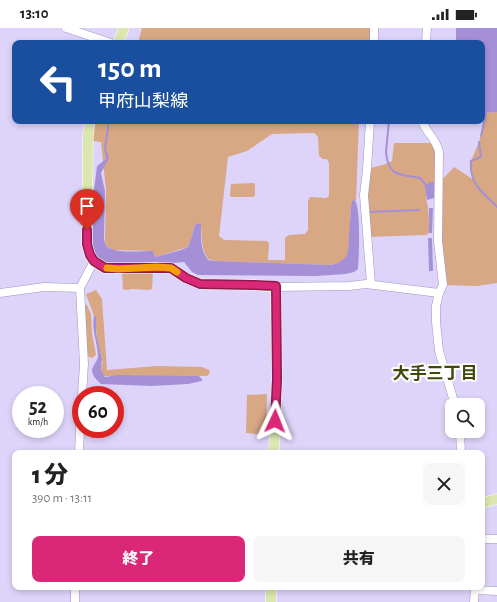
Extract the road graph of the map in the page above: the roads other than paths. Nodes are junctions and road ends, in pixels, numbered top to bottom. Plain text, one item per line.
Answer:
1 (66, 28) edge
2 (124, 28) edge
3 (374, 28) edge
4 (427, 28) edge
5 (83, 31) edge
6 (104, 40) edge
7 (119, 40) edge
8 (374, 40) edge
9 (426, 40) edge
10 (90, 124) edge
11 (370, 124) edge
12 (423, 124) edge
13 (94, 261) junction
14 (371, 284) junction
15 (276, 286) junction
16 (80, 288) junction
17 (0, 293) edge
18 (439, 293) junction
19 (83, 386) edge
20 (453, 398) edge
21 (80, 438) edge
22 (460, 438) edge
23 (79, 450) edge
24 (274, 450) edge
25 (461, 450) edge
26 (497, 499) edge
27 (485, 502) edge
28 (485, 539) edge
29 (497, 539) edge
30 (76, 590) edge
31 (271, 590) edge
32 (475, 590) edge
33 (485, 590) edge
34 (497, 591) edge
35 (75, 602) edge
36 (271, 602) edge
37 (474, 602) edge

1 - 5 street
2 - 7 main road
3 - 8 street
4 - 9 street
5 - 6 street
10 - 13 main road
11 - 14 street
12 - 18 street
13 - 15 main road
13 - 16 street
14 - 15 street
14 - 18 street
15 - 24 main road
16 - 17 street
16 - 19 street
18 - 20 street
21 - 23 street
22 - 25 street
26 - 27 main road
28 - 29 street
30 - 35 street
31 - 36 main road
32 - 37 street
33 - 34 street

